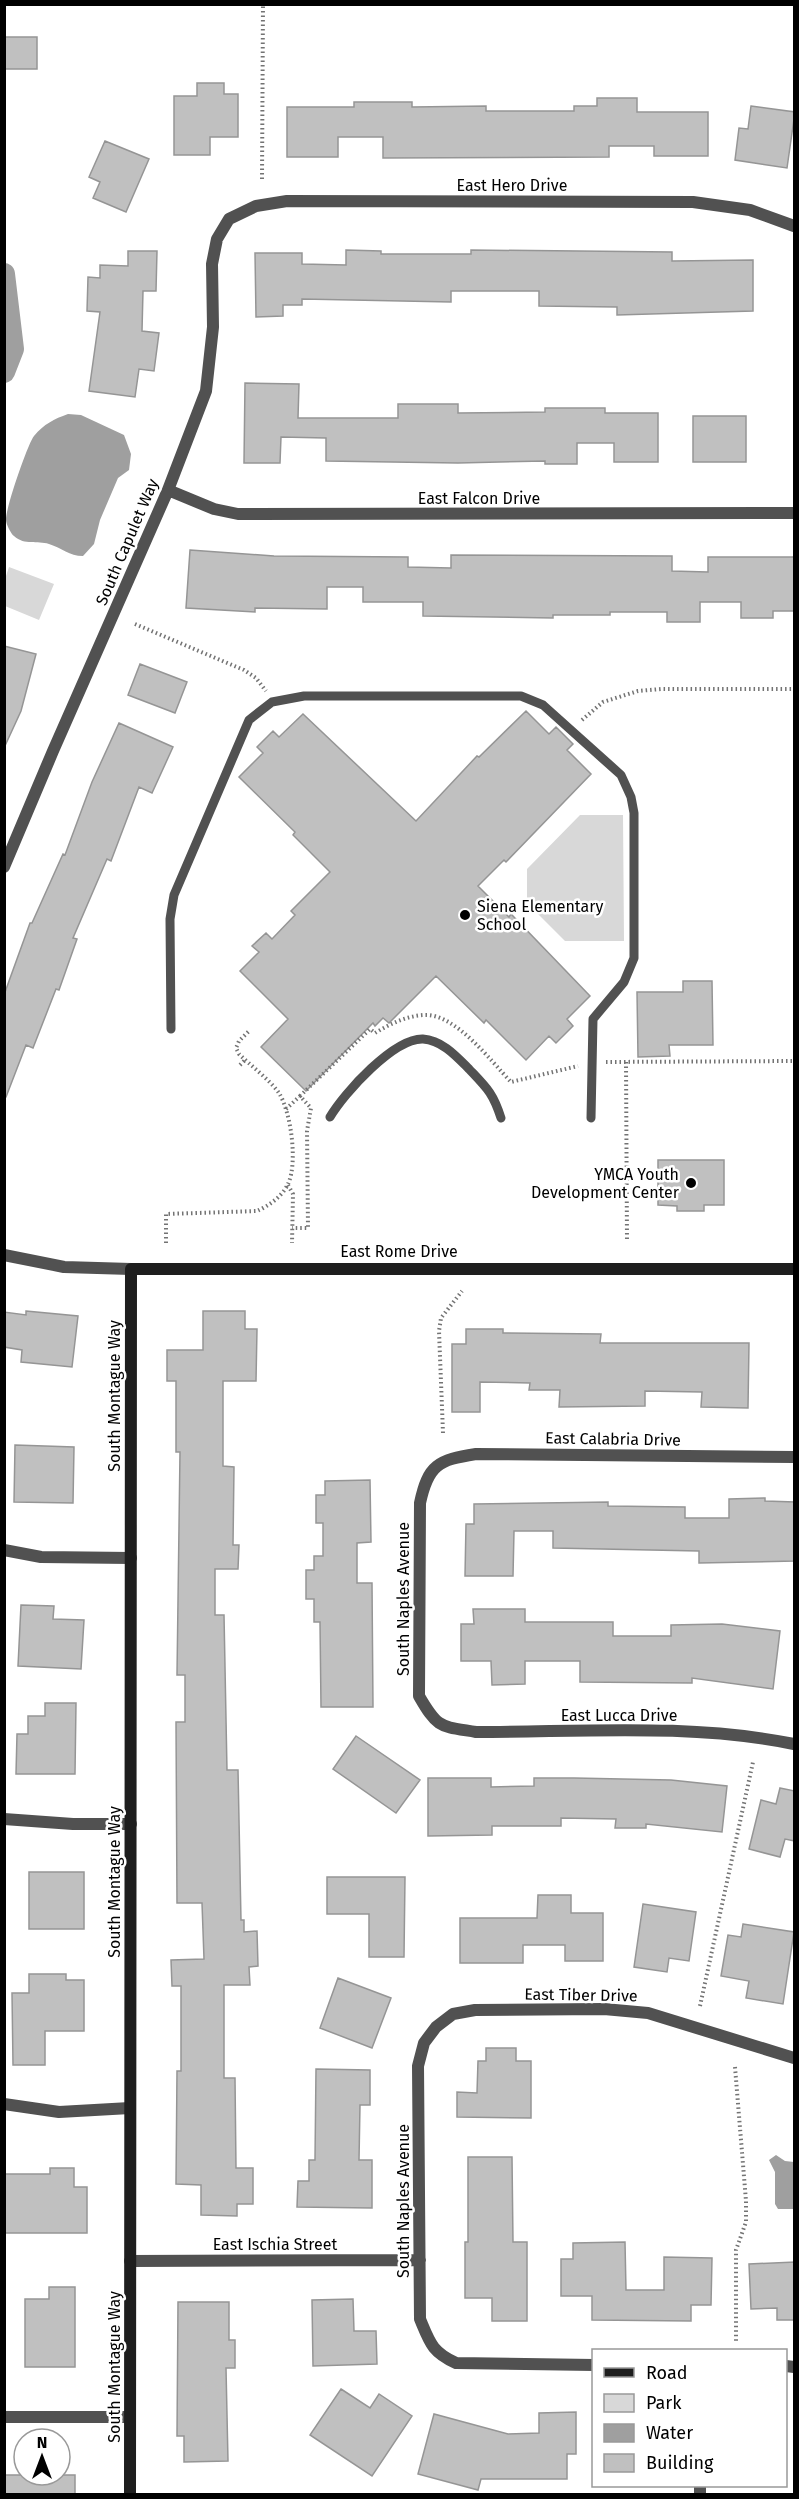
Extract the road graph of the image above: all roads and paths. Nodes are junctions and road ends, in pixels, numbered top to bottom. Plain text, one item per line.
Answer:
1 (263, 4) edge
2 (262, 179) dead end
3 (229, 219) joint
4 (795, 226) edge
5 (168, 490) junction
6 (795, 513) edge
7 (135, 624) dead end
8 (795, 689) edge
9 (272, 702) junction
10 (572, 731) junction
11 (4, 867) edge
12 (171, 1029) dead end
13 (249, 1031) dead end
14 (245, 1060) junction
15 (795, 1061) edge
16 (626, 1062) junction
17 (592, 1063) junction
18 (240, 1065) dead end
19 (286, 1109) junction
20 (330, 1117) dead end
21 (501, 1118) dead end
22 (591, 1118) dead end
23 (288, 1185) junction
24 (292, 1228) junction
25 (627, 1241) dead end
26 (166, 1243) dead end
27 (292, 1243) dead end
28 (4, 1255) edge
29 (131, 1269) junction
30 (795, 1269) edge
31 (462, 1291) dead end
32 (444, 1433) dead end
33 (795, 1457) edge
34 (434, 1467) joint
35 (4, 1550) edge
36 (131, 1558) junction
37 (443, 1727) joint
38 (795, 1744) edge
39 (753, 1762) dead end
40 (4, 1819) edge
41 (131, 1824) junction
42 (700, 2006) dead end
43 (436, 2027) joint
44 (795, 2058) edge
45 (735, 2067) dead end
46 (4, 2104) edge
47 (130, 2108) junction
48 (420, 2260) junction
49 (130, 2261) junction
50 (736, 2343) dead end
51 (592, 2365) edge
52 (4, 2417) edge
53 (130, 2417) junction
54 (130, 2494) edge

1 - 2 path
3 - 4 street, East Hero Drive
3 - 5 street, South Capulet Way
5 - 6 street, East Falcon Drive
5 - 11 street, South Capulet Way
7 - 9 path
8 - 10 path
9 - 10 lane
9 - 12 lane
10 - 17 lane
13 - 14 path
14 - 18 path
14 - 19 path
15 - 16 path
16 - 17 path
16 - 25 path
17 - 22 lane
19 - 23 path
19 - 24 path
20 - 21 lane
23 - 24 path
23 - 26 path
24 - 27 path
28 - 29 street, East Rome Drive
29 - 30 street, East Rome Drive
29 - 36 street, South Montague Way
31 - 32 path
33 - 34 street, East Calabria Drive
34 - 37 street, South Naples Avenue
35 - 36 street
36 - 41 street, South Montague Way
37 - 38 street, East Lucca Drive
39 - 42 path
40 - 41 street
41 - 47 street, South Montague Way
43 - 44 street, East Tiber Drive
43 - 48 street, South Naples Avenue
45 - 50 path
46 - 47 street
47 - 49 street, South Montague Way
48 - 49 street, East Ischia Street
48 - 51 street, South Naples Avenue
49 - 53 street, South Montague Way
52 - 53 street
53 - 54 street, South Montague Way

